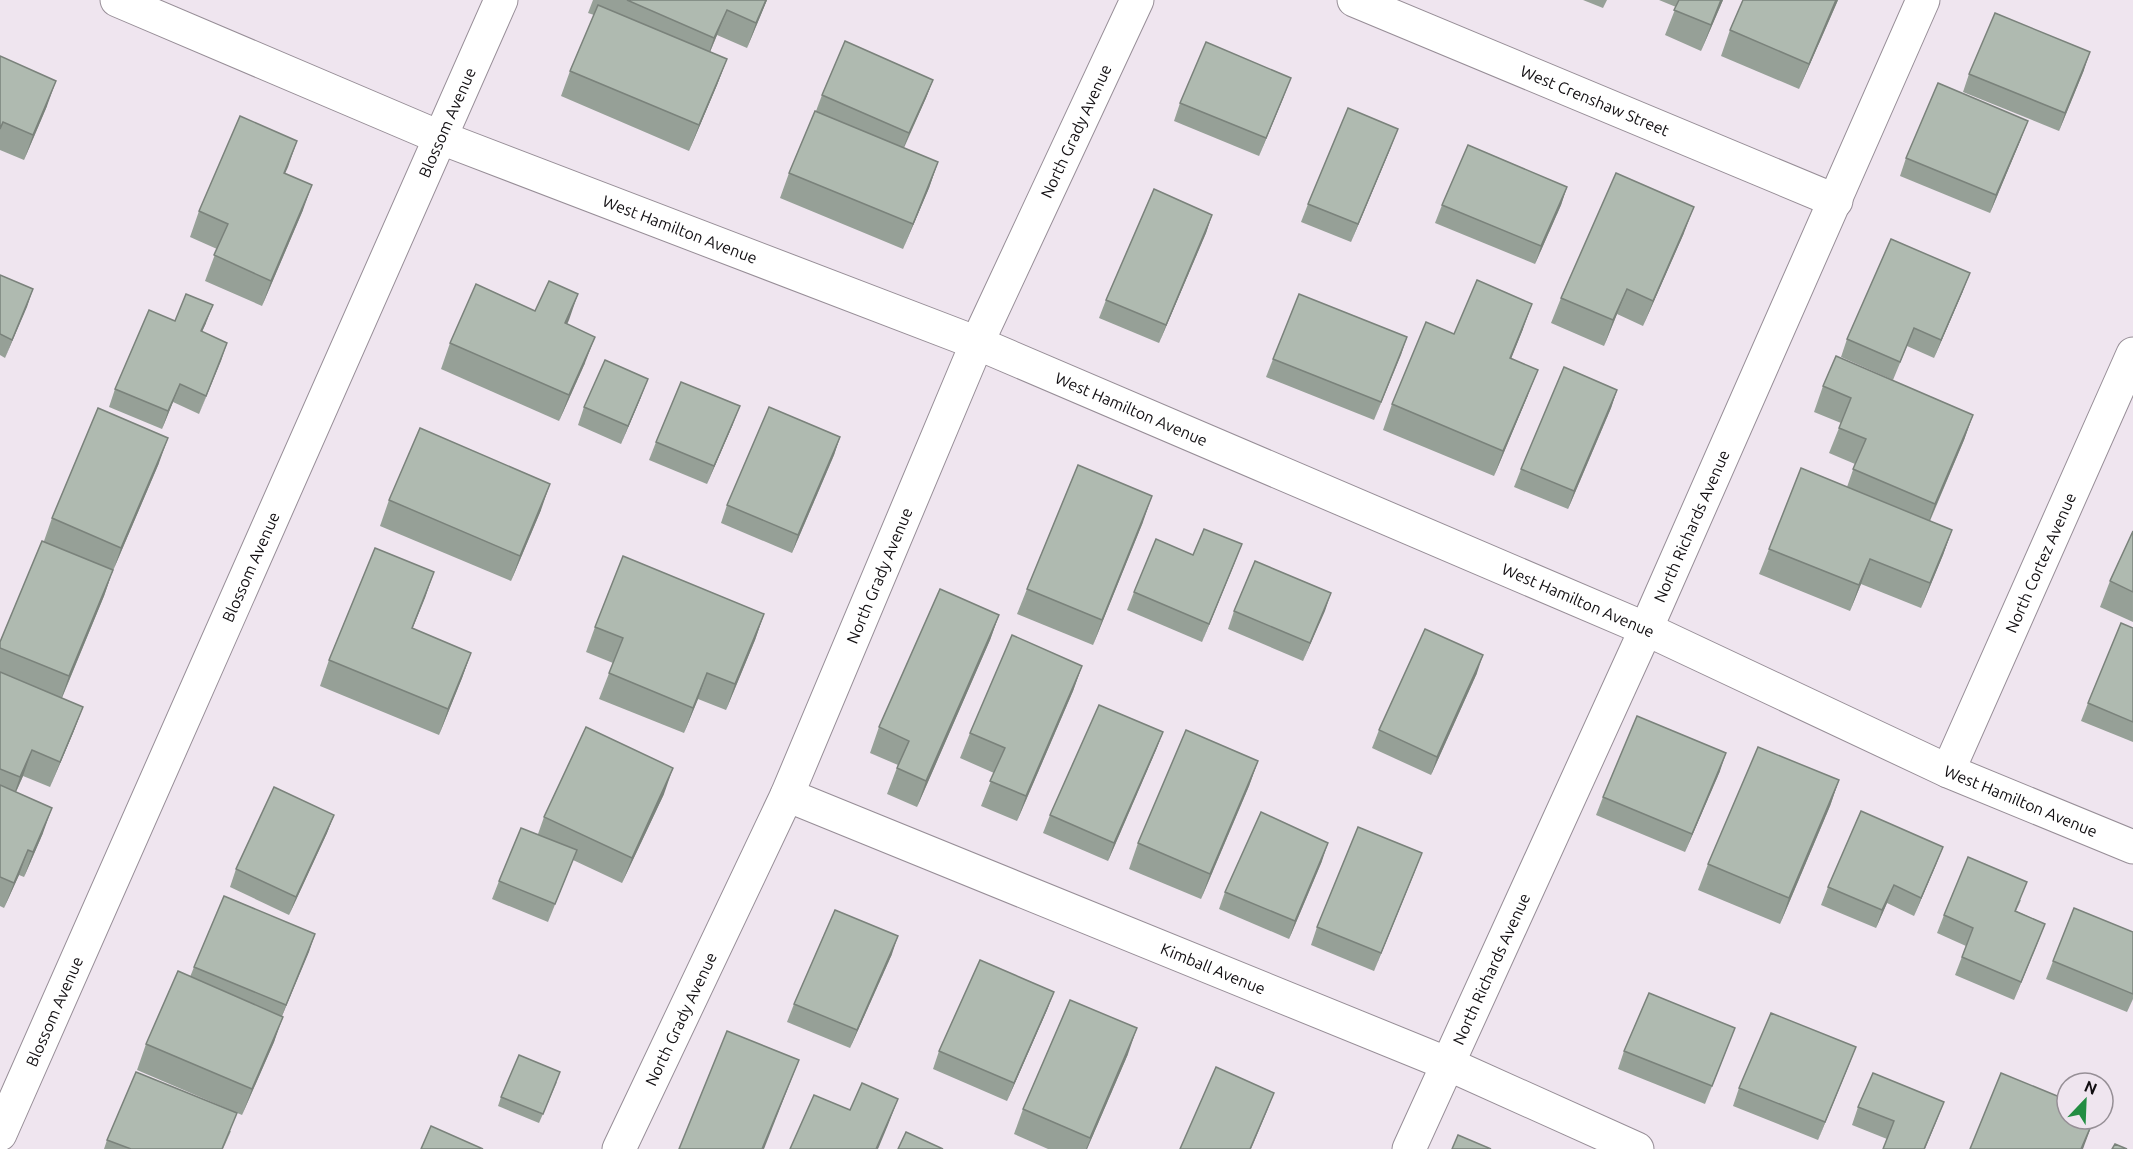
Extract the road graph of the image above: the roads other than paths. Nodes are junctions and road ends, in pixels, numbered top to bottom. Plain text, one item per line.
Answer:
1 (117, 0) edge
2 (501, 0) edge
3 (1137, 0) edge
4 (1354, 0) edge
5 (1923, 0) edge
6 (439, 137) junction
7 (1836, 201) junction
8 (977, 343) junction
9 (2133, 354) edge
10 (1646, 629) junction
11 (1948, 771) junction
12 (787, 795) junction
13 (2133, 847) edge
14 (1448, 1064) junction
15 (0, 1134) edge
16 (619, 1149) edge
17 (1409, 1149) edge
18 (1637, 1149) edge

1 - 6 street, West Hamilton Avenue
2 - 6 street, Blossom Avenue
3 - 8 street, North Grady Avenue
4 - 7 street, West Crenshaw Street
5 - 7 street, North Richards Avenue
6 - 8 street, West Hamilton Avenue
6 - 15 street, Blossom Avenue
7 - 10 street, North Richards Avenue
8 - 10 street, West Hamilton Avenue
8 - 12 street, North Grady Avenue
9 - 11 street, North Cortez Avenue
10 - 11 street, West Hamilton Avenue
10 - 14 street, North Richards Avenue
11 - 13 street, West Hamilton Avenue
12 - 14 street, Kimball Avenue
12 - 16 street, North Grady Avenue
14 - 17 street, North Richards Avenue
14 - 18 street, Kimball Avenue

